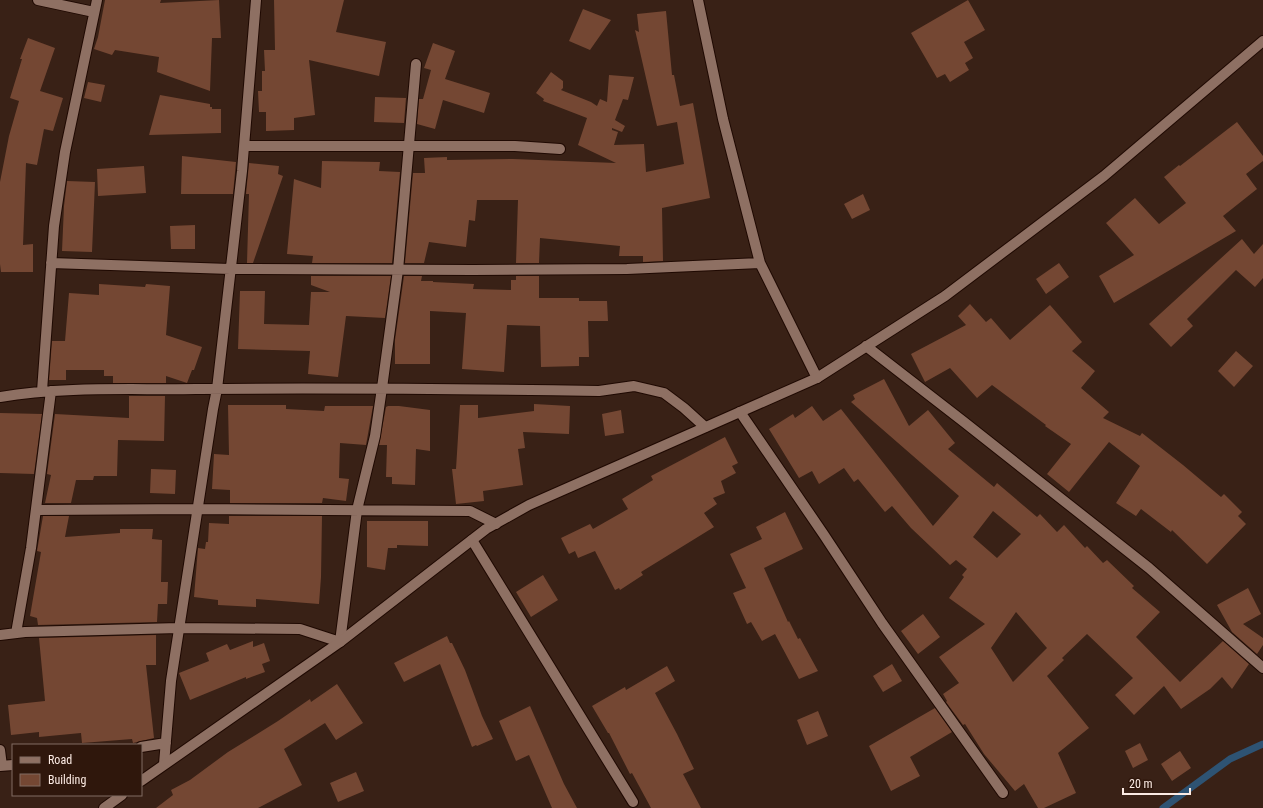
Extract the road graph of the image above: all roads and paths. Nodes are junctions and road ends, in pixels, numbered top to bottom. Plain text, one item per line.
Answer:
1 (38, 0) edge
2 (97, 0) edge
3 (256, 0) edge
4 (698, 0) edge
5 (94, 12) junction
6 (1263, 41) edge
7 (416, 64) dead end
8 (244, 146) junction
9 (409, 146) junction
10 (560, 149) dead end
11 (51, 263) junction
12 (760, 263) junction
13 (230, 269) junction
14 (398, 270) junction
15 (866, 346) junction
16 (817, 378) junction
17 (382, 388) junction
18 (217, 389) junction
19 (46, 391) junction
20 (0, 397) edge
21 (740, 412) junction
22 (704, 427) junction
23 (198, 509) junction
24 (36, 510) junction
25 (357, 510) junction
26 (496, 524) junction
27 (472, 540) junction
28 (179, 628) junction
29 (16, 633) junction
30 (0, 635) edge
31 (340, 642) junction
32 (1263, 668) edge
33 (166, 744) junction
34 (142, 747) edge
35 (0, 750) edge
36 (164, 764) junction
37 (12, 765) edge
38 (1, 766) edge
39 (142, 780) edge
40 (1003, 793) dead end
41 (121, 796) edge
42 (633, 802) dead end
43 (104, 808) edge

1 - 5 street
2 - 5 street
3 - 8 street
4 - 12 street
5 - 11 street
6 - 15 street
7 - 9 street
8 - 9 street
8 - 13 street
9 - 10 street
9 - 14 street
11 - 13 street
11 - 19 street
12 - 14 street
12 - 16 street
13 - 14 street
13 - 18 street
14 - 17 street
15 - 16 street
15 - 32 street
16 - 21 street
17 - 18 street
17 - 22 street
17 - 25 street
18 - 19 street
18 - 23 street
19 - 20 street
19 - 24 street
21 - 22 street
21 - 40 street
22 - 26 street
23 - 24 street
23 - 25 street
23 - 28 street
24 - 29 street
25 - 26 street
25 - 31 street
26 - 27 street
27 - 31 street
27 - 42 street
28 - 29 street
28 - 31 street
28 - 33 street
29 - 30 street
31 - 36 street
33 - 34 street
33 - 36 street
35 - 38 street
36 - 39 street
37 - 38 street
41 - 43 street

